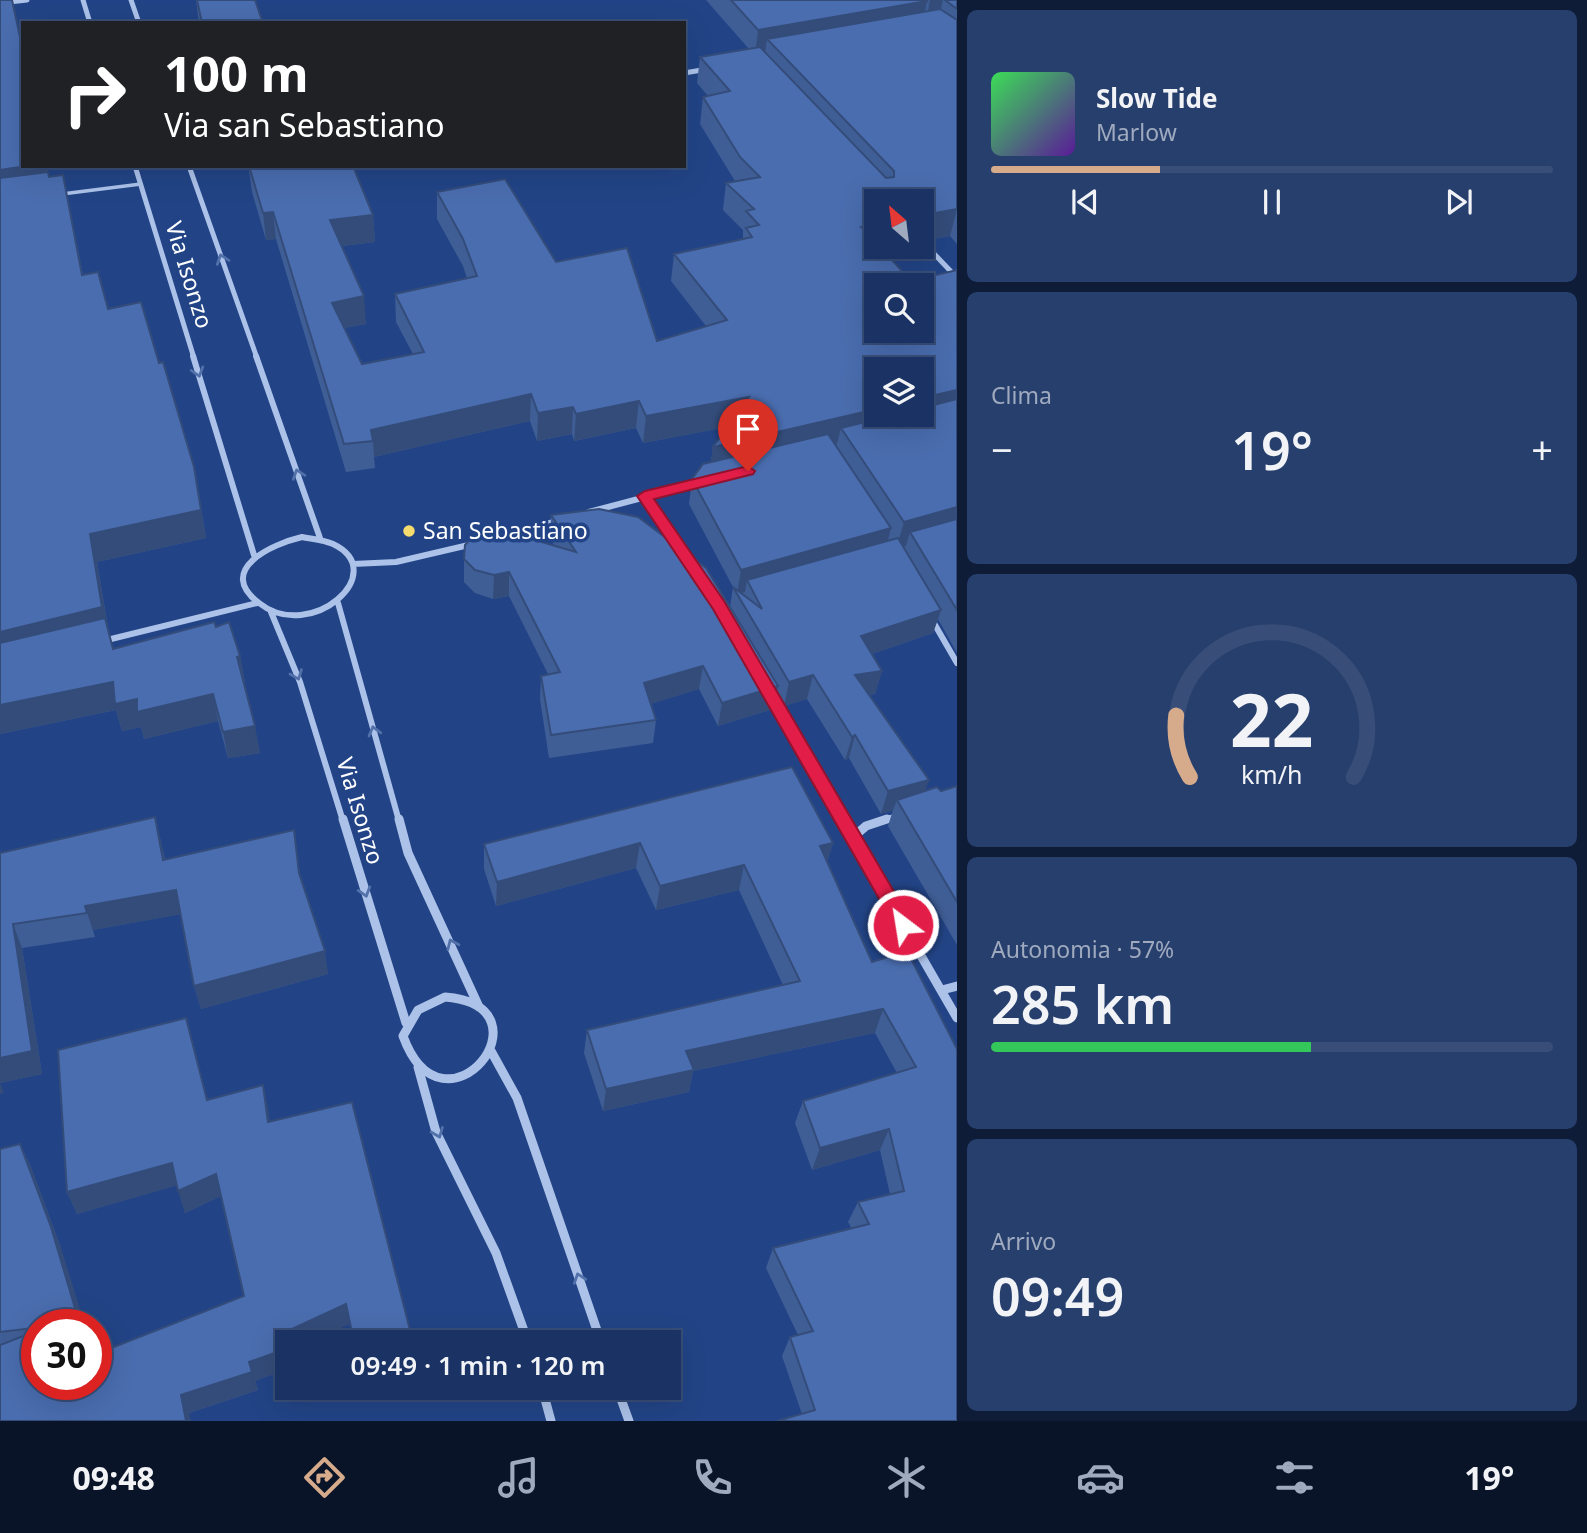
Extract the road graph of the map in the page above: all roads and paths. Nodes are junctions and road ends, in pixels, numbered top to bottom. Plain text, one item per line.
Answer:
1 (27, 0) edge
2 (83, 0) edge
3 (131, 0) edge
4 (0, 3) edge
5 (89, 21) edge
6 (138, 21) edge
7 (711, 68) edge
8 (686, 73) edge
9 (136, 168) edge
10 (191, 168) edge
11 (141, 184) junction
12 (55, 195) edge
13 (934, 254) edge
14 (957, 278) edge
15 (709, 480) edge
16 (645, 496) junction
17 (581, 514) edge
18 (568, 518) edge
19 (320, 538) junction
20 (492, 539) edge
21 (480, 543) edge
22 (254, 555) junction
23 (689, 562) edge
24 (354, 564) junction
25 (257, 603) junction
26 (338, 603) junction
27 (271, 612) junction
28 (929, 615) edge
29 (94, 643) edge
30 (957, 663) edge
31 (765, 687) edge
32 (905, 814) edge
33 (852, 838) junction
34 (957, 986) edge
35 (942, 990) junction
36 (479, 1006) junction
37 (957, 1018) edge
38 (406, 1023) junction
39 (491, 1051) junction
40 (418, 1067) junction
41 (524, 1330) edge
42 (597, 1330) edge
43 (545, 1400) edge
44 (621, 1400) edge
45 (551, 1421) edge
46 (628, 1421) edge

1 - 4 street
2 - 5 street
3 - 6 street
7 - 8 street
9 - 11 street, Via Isonzo
19 -> 10 street, Via Isonzo
11 - 12 lane
11 -> 22 street, Via Isonzo
13 - 14 street
15 - 16 street
16 - 17 street
16 - 23 street
18 - 20 street
19 - 22 street
19 - 24 street
21 - 24 street
22 - 25 street
24 - 26 street
25 - 27 street
25 - 29 street
26 - 27 street
36 -> 26 street, Via Isonzo
27 -> 38 street, Via Isonzo
28 - 30 street
31 - 33 street
32 - 33 street
33 - 35 street
34 - 35 street
35 - 37 street
36 - 38 street
36 - 39 street
38 - 40 street
39 - 40 street
42 -> 39 street
40 -> 41 street
43 - 45 street
44 - 46 street

